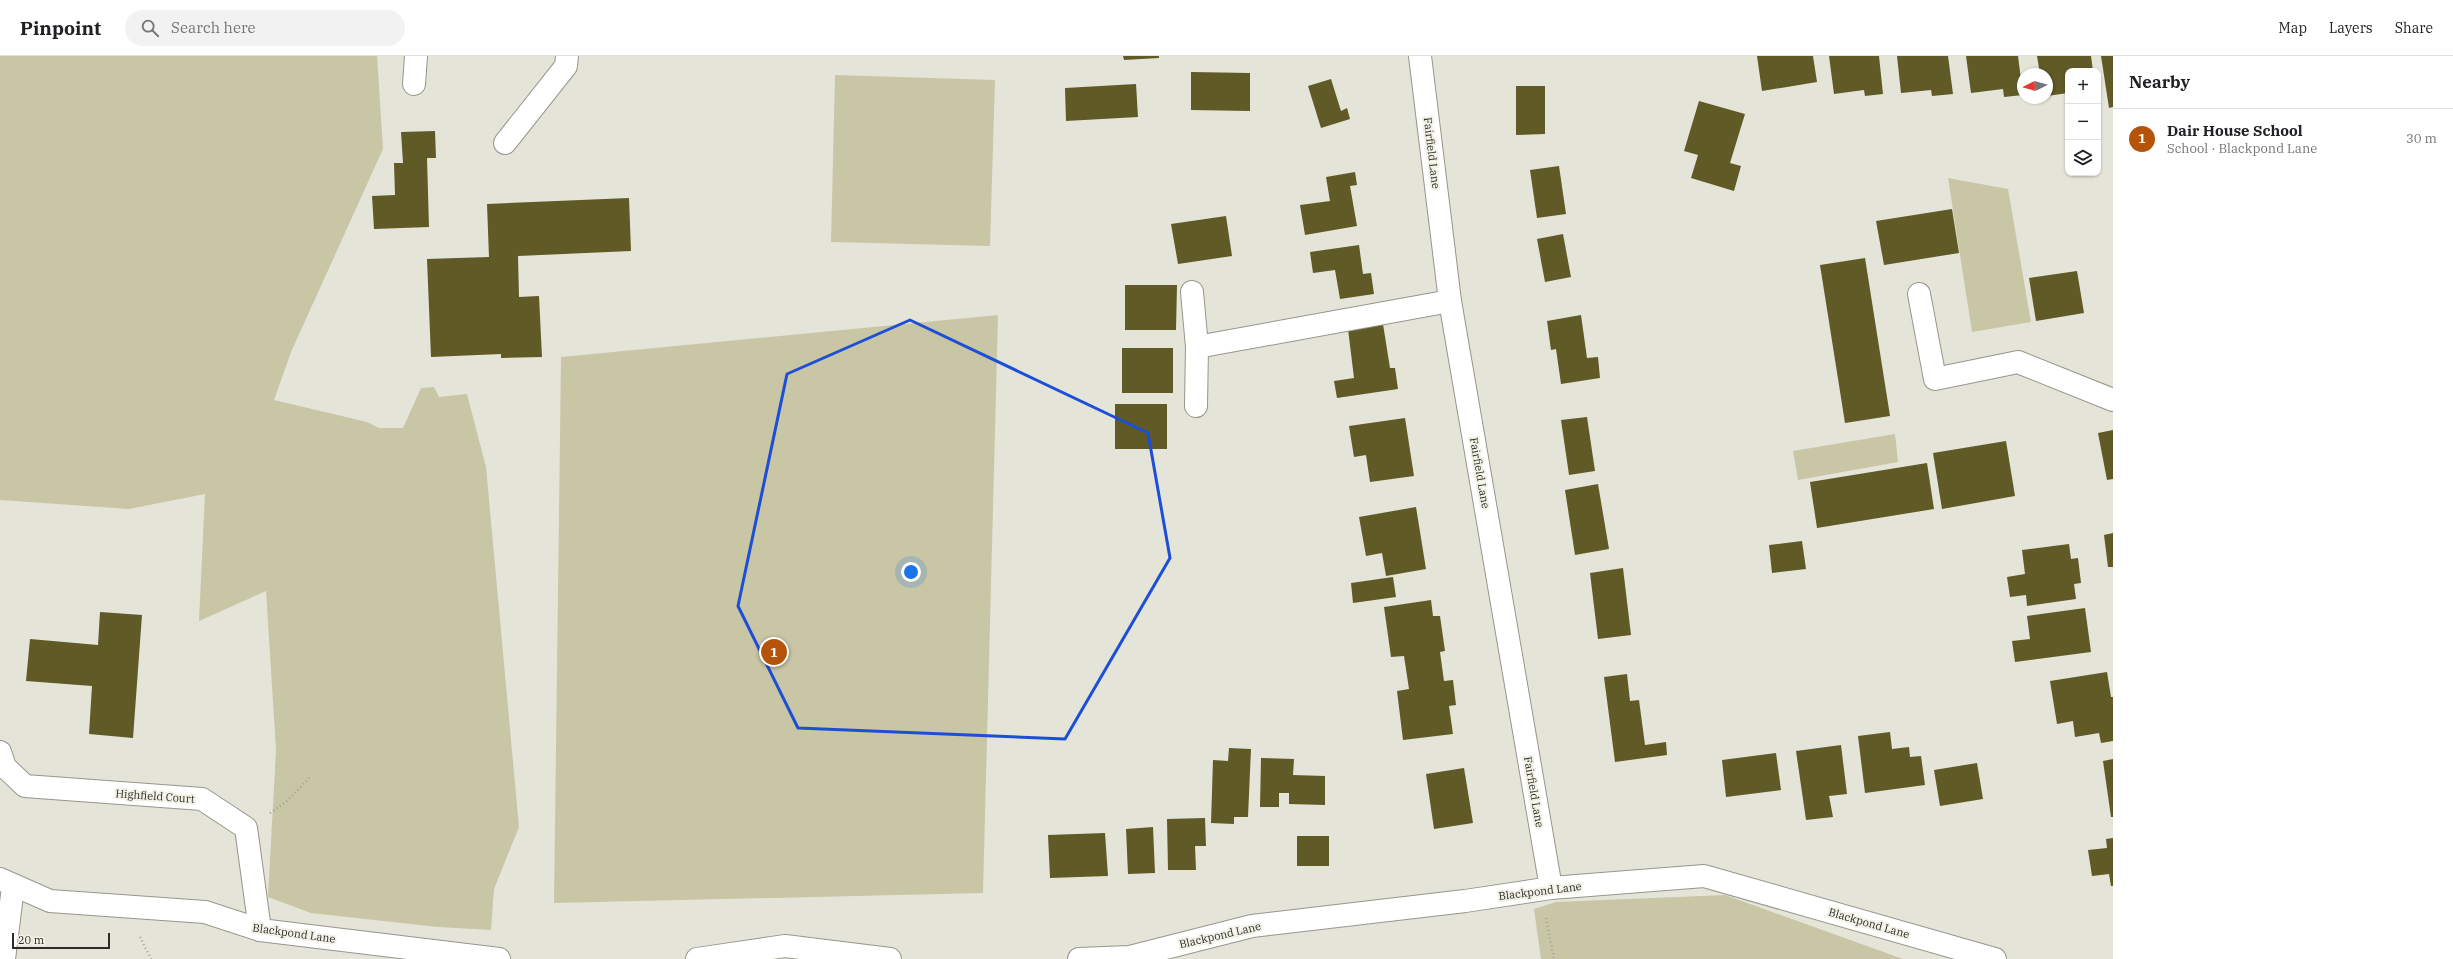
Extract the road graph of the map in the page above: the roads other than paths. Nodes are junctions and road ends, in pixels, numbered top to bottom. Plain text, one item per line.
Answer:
1 (416, 56) edge
2 (567, 56) edge
3 (1420, 56) edge
4 (414, 84) dead end
5 (505, 143) dead end
6 (1192, 292) dead end
7 (1919, 294) dead end
8 (1450, 301) junction
9 (1198, 347) junction
10 (2113, 400) edge
11 (1196, 406) dead end
12 (0, 752) edge
13 (7, 883) edge
14 (1546, 889) junction
15 (260, 930) junction
16 (4, 959) edge
17 (499, 959) edge
18 (697, 959) edge
19 (890, 959) edge
20 (1079, 959) edge
21 (1995, 959) edge

1 - 4 street
2 - 5 street
3 - 8 street, Fairfield Lane
6 - 9 street
7 - 10 street
8 - 9 street
8 - 14 street, Fairfield Lane
9 - 11 street
12 - 15 street, Highfield Court
13 - 15 street, Blackpond Lane
13 - 16 street
14 - 20 street, Blackpond Lane
14 - 21 street, Blackpond Lane
15 - 17 street, Blackpond Lane
18 - 19 street

